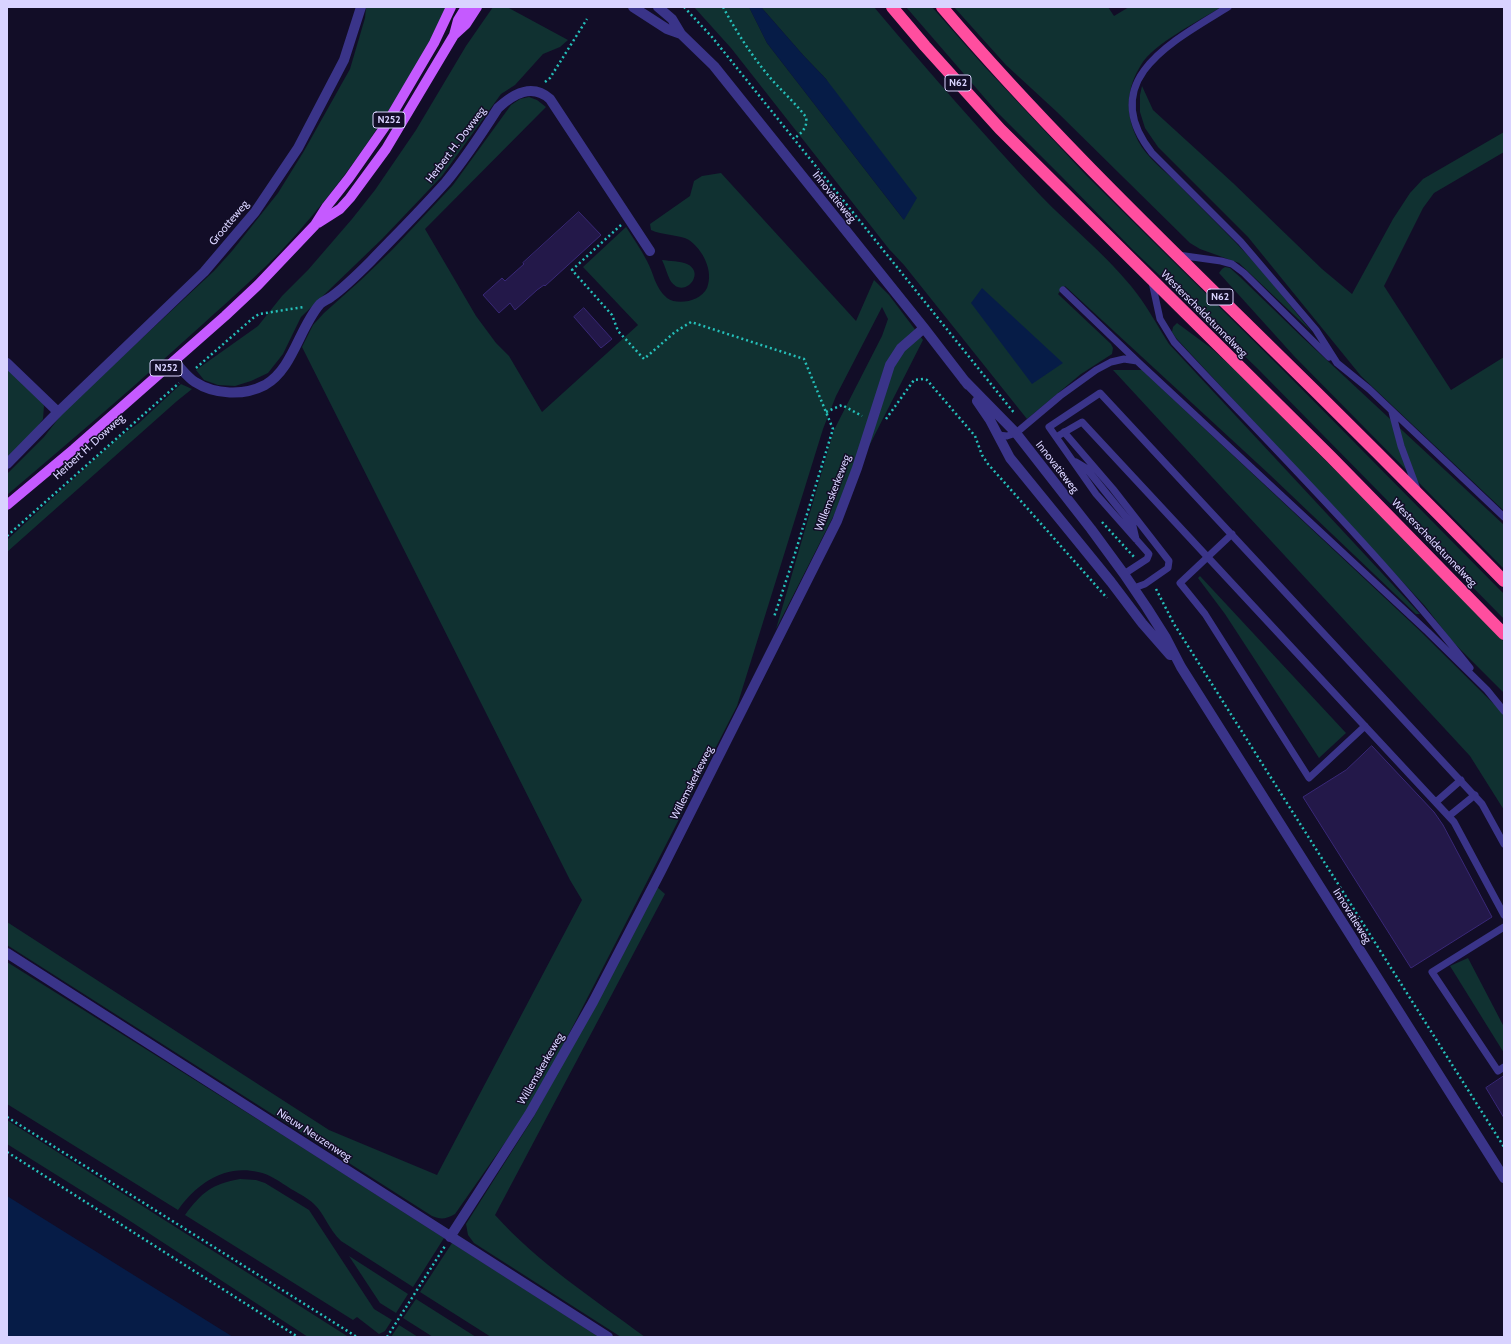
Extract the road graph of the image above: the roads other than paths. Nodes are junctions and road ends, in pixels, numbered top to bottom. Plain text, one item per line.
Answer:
1 (361, 7) edge
2 (451, 7) edge
3 (466, 7) edge
4 (477, 7) edge
5 (633, 7) edge
6 (658, 7) edge
7 (892, 7) edge
8 (942, 7) edge
9 (1228, 7) edge
10 (680, 34) junction
11 (454, 35) junction
12 (315, 226) junction
13 (650, 251) dead end
14 (1177, 255) junction
15 (1152, 282) junction
16 (1063, 290) dead end
17 (924, 328) junction
18 (174, 361) junction
19 (1137, 361) junction
20 (7, 363) edge
21 (1337, 363) junction
22 (964, 380) junction
23 (58, 412) junction
24 (1392, 412) junction
25 (1064, 432) junction
26 (1016, 433) junction
27 (998, 435) junction
28 (1056, 437) junction
29 (1083, 455) junction
30 (1073, 460) junction
31 (7, 464) edge
32 (1086, 468) junction
33 (1418, 493) junction
34 (7, 505) edge
35 (1504, 517) edge
36 (1133, 526) junction
37 (1145, 531) junction
38 (1232, 534) junction
39 (1136, 539) junction
40 (1207, 557) junction
41 (1124, 574) junction
42 (1504, 581) edge
43 (1112, 582) junction
44 (1134, 588) junction
45 (1120, 594) junction
46 (1504, 634) edge
47 (1181, 667) junction
48 (1487, 690) junction
49 (1504, 702) edge
50 (1504, 711) edge
51 (1365, 726) junction
52 (1461, 780) junction
53 (1475, 795) junction
54 (1436, 802) junction
55 (1449, 816) junction
56 (1504, 844) edge
57 (1504, 915) edge
58 (1504, 927) edge
59 (7, 953) edge
60 (1504, 1067) edge
61 (1501, 1166) edge
62 (1504, 1178) edge
63 (450, 1237) junction
64 (608, 1337) edge

1 - 23 street, Grootteweg
2 - 12 main road, Herbert H. Dowweg / N252
3 - 11 main road, Herbert H. Dowweg / N252
4 - 11 main road, Herbert H. Dowweg / N252
5 - 10 street, Innovatieweg
6 - 10 street, Innovatieweg
7 - 15 highway, Westerscheldetunnelweg / N62
8 - 14 highway, Westerscheldetunnelweg / N62
9 - 21 lane
10 - 17 street, Innovatieweg
11 - 12 main road, Herbert H. Dowweg / N252
12 - 18 main road, Herbert H. Dowweg / N252
13 - 18 street, Herbert H. Dowweg
14 - 21 lane
14 - 33 highway, Westerscheldetunnelweg / N62
15 - 46 highway, Westerscheldetunnelweg / N62
15 - 48 lane
16 - 19 lane
17 - 22 street, Innovatieweg
17 - 63 street, Willemskerkeweg
18 - 34 main road, Herbert H. Dowweg / N252
19 - 26 lane
19 - 48 lane
20 - 23 street
21 - 24 lane
22 - 26 street, Innovatieweg
22 - 27 street, Innovatieweg
23 - 31 street, Grootteweg
24 - 33 lane
24 - 35 lane
25 - 28 lane
25 - 29 lane
25 - 40 lane
26 - 27 lane
26 - 41 street, Innovatieweg
27 - 43 street, Innovatieweg
28 - 30 lane
28 - 38 lane
29 - 32 lane
29 - 37 lane
30 - 32 lane
30 - 39 lane
32 - 36 lane
33 - 42 highway, Westerscheldetunnelweg / N62
36 - 37 lane
36 - 39 lane
37 - 44 lane
38 - 40 lane
38 - 52 lane
39 - 41 lane
40 - 51 lane
40 - 51 lane
41 - 43 street
41 - 44 street, Innovatieweg
43 - 45 street, Innovatieweg
44 - 45 street
44 - 47 street, Innovatieweg
45 - 47 street, Innovatieweg
47 - 61 street, Innovatieweg
48 - 49 lane
48 - 50 lane
51 - 54 lane
52 - 53 lane
52 - 54 lane
53 - 55 lane
53 - 56 lane
54 - 55 lane
55 - 57 lane
58 - 60 lane
59 - 63 street, Nieuw Neuzenweg
61 - 62 street, Innovatieweg
63 - 64 street, Nieuw Neuzenweg

